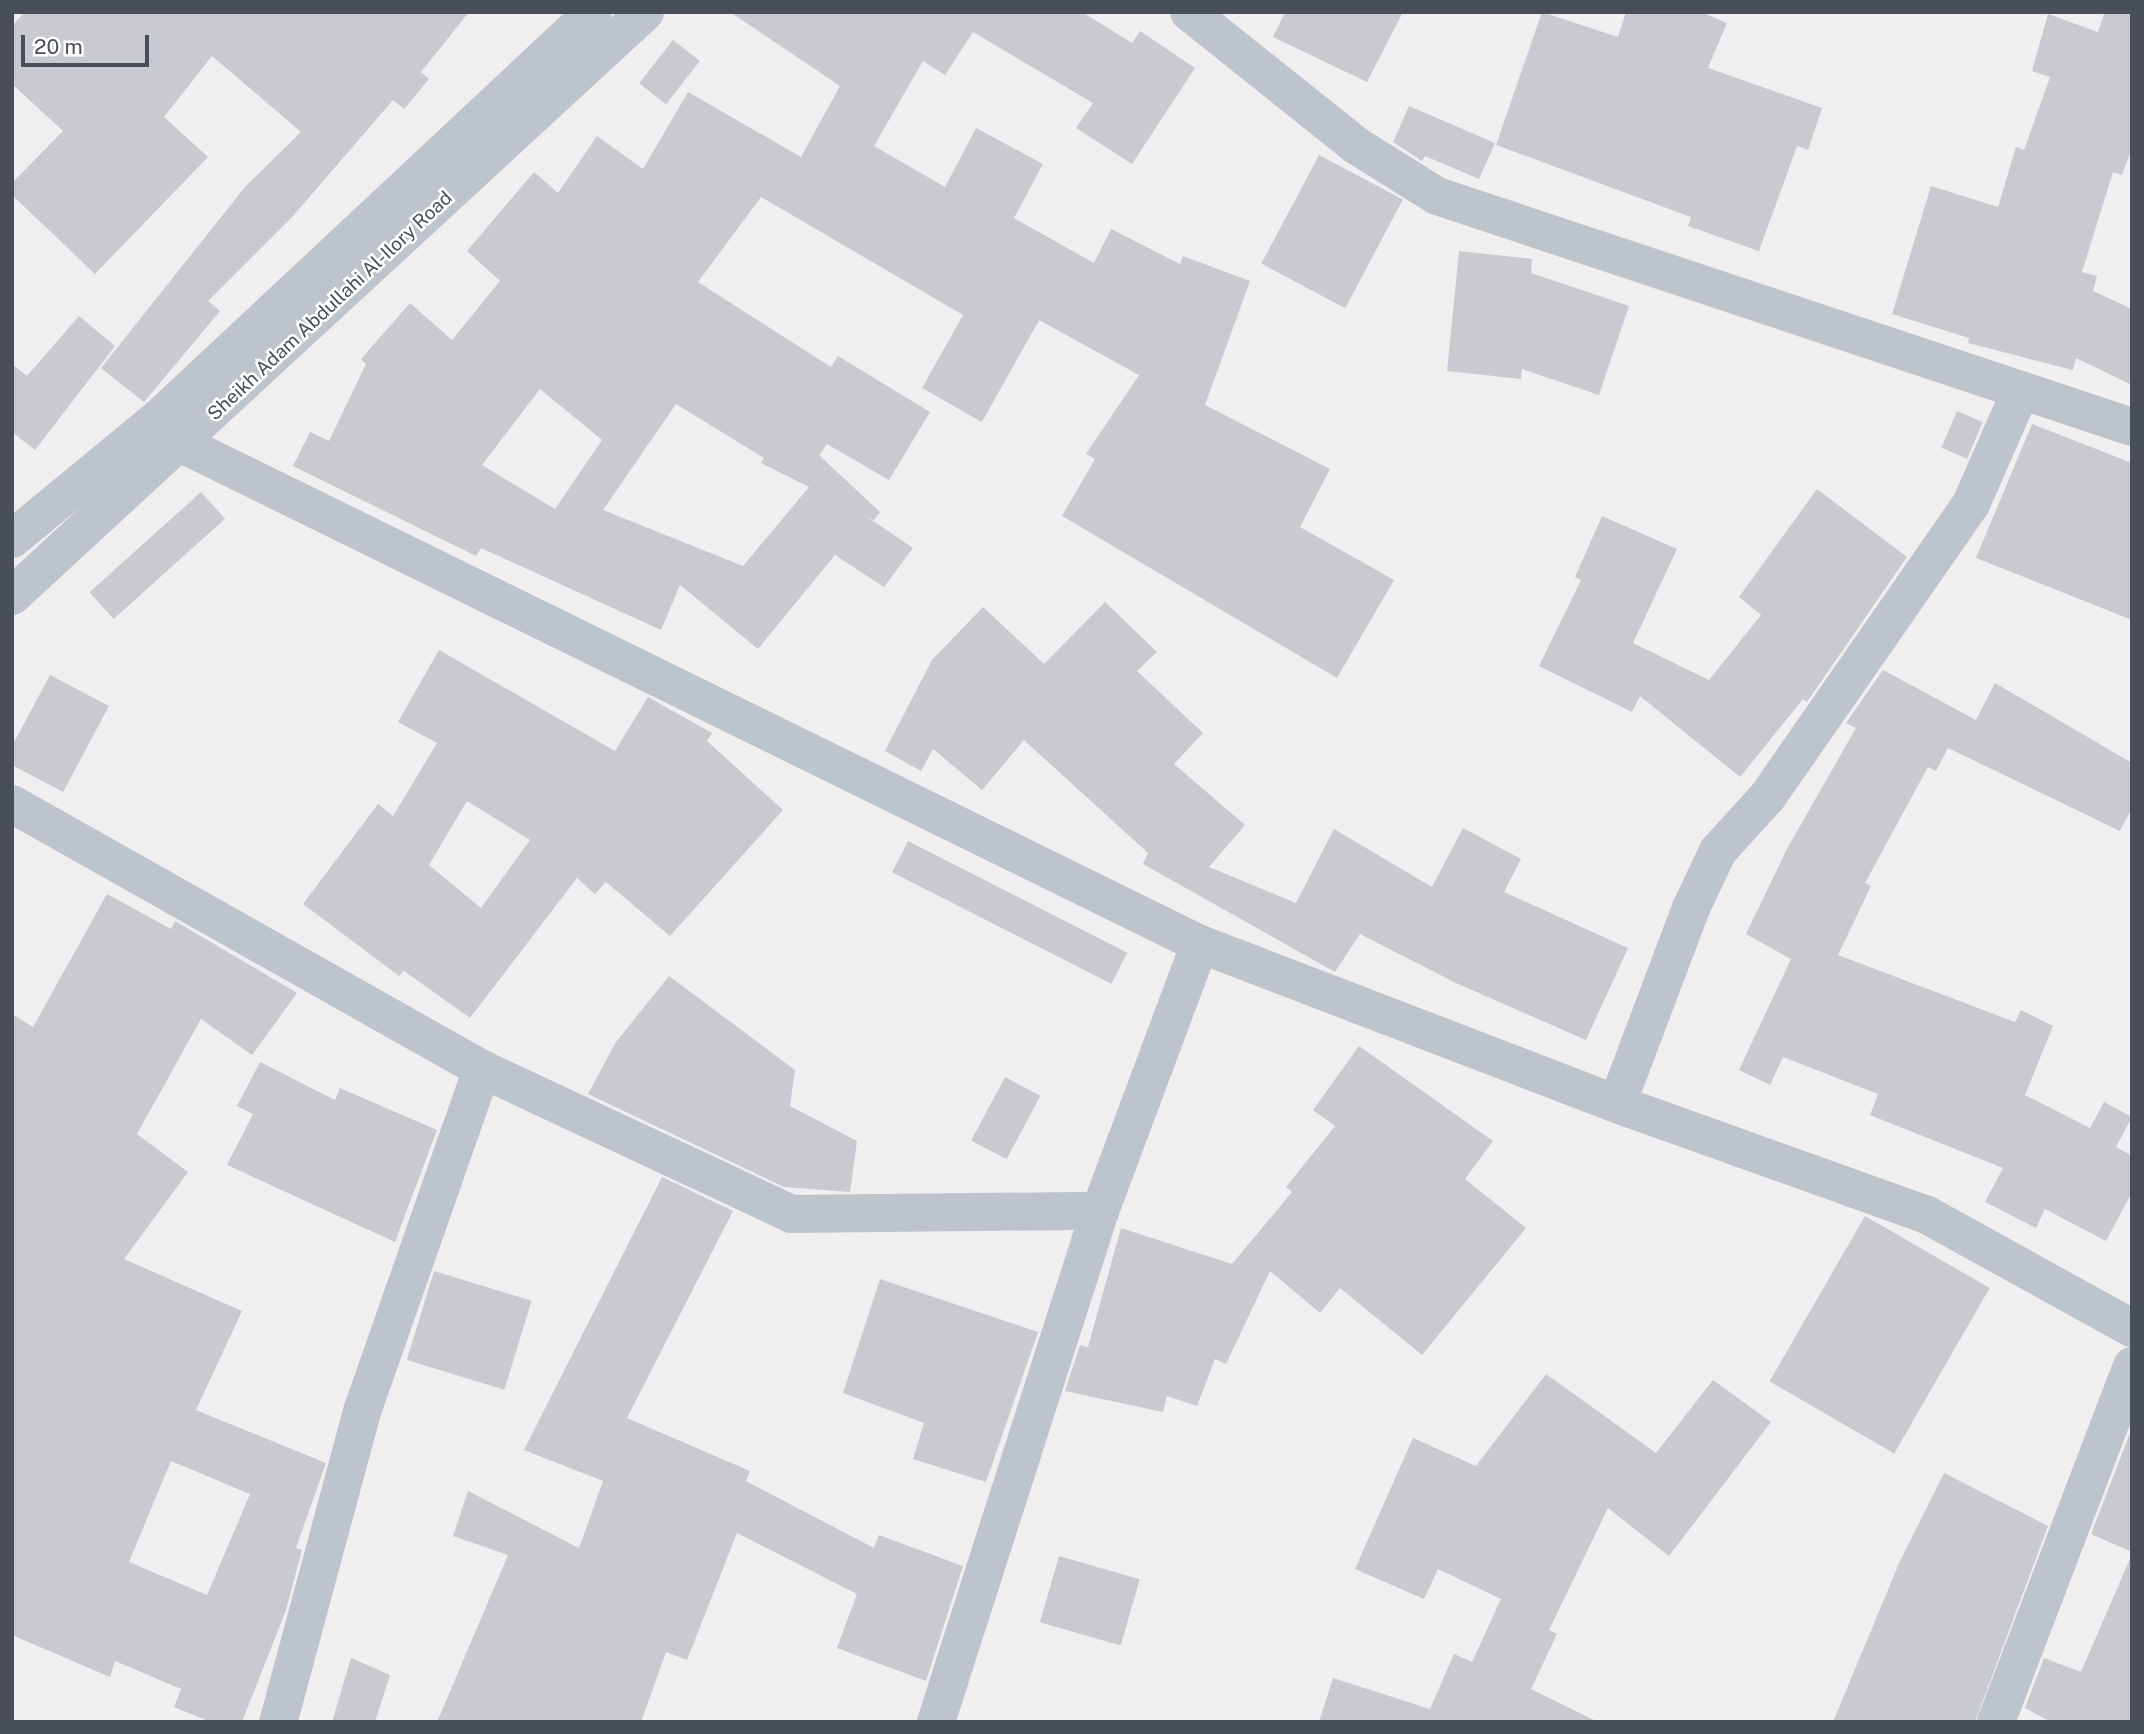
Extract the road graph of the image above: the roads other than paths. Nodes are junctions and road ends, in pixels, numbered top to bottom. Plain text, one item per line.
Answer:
1 (593, 12) edge
2 (645, 12) edge
3 (1189, 12) edge
4 (314, 297) junction
5 (2021, 390) junction
6 (2132, 427) edge
7 (182, 444) junction
8 (12, 539) edge
9 (12, 596) edge
10 (12, 804) edge
11 (1199, 944) junction
12 (482, 1069) junction
13 (1617, 1104) junction
14 (1100, 1211) junction
15 (2132, 1328) edge
16 (2132, 1366) edge
17 (278, 1722) edge
18 (936, 1722) edge
19 (1996, 1722) edge

1 - 4 street, Sheikh Adam Abdullahi Al-Ilory Road
2 - 4 street, Sheikh Adam Abdullahi Al-Ilory Road
3 - 5 street
4 - 7 street, Sheikh Adam Abdullahi Al-Ilory Road
4 - 8 street, Sheikh Adam Abdullahi Al-Ilory Road
5 - 6 street
5 - 13 street
7 - 9 street, Sheikh Adam Abdullahi Al-Ilory Road
7 - 11 street
10 - 12 street
11 - 13 street
11 - 14 street
12 - 14 street
12 - 17 street
13 - 15 street
14 - 18 street
16 - 19 street

